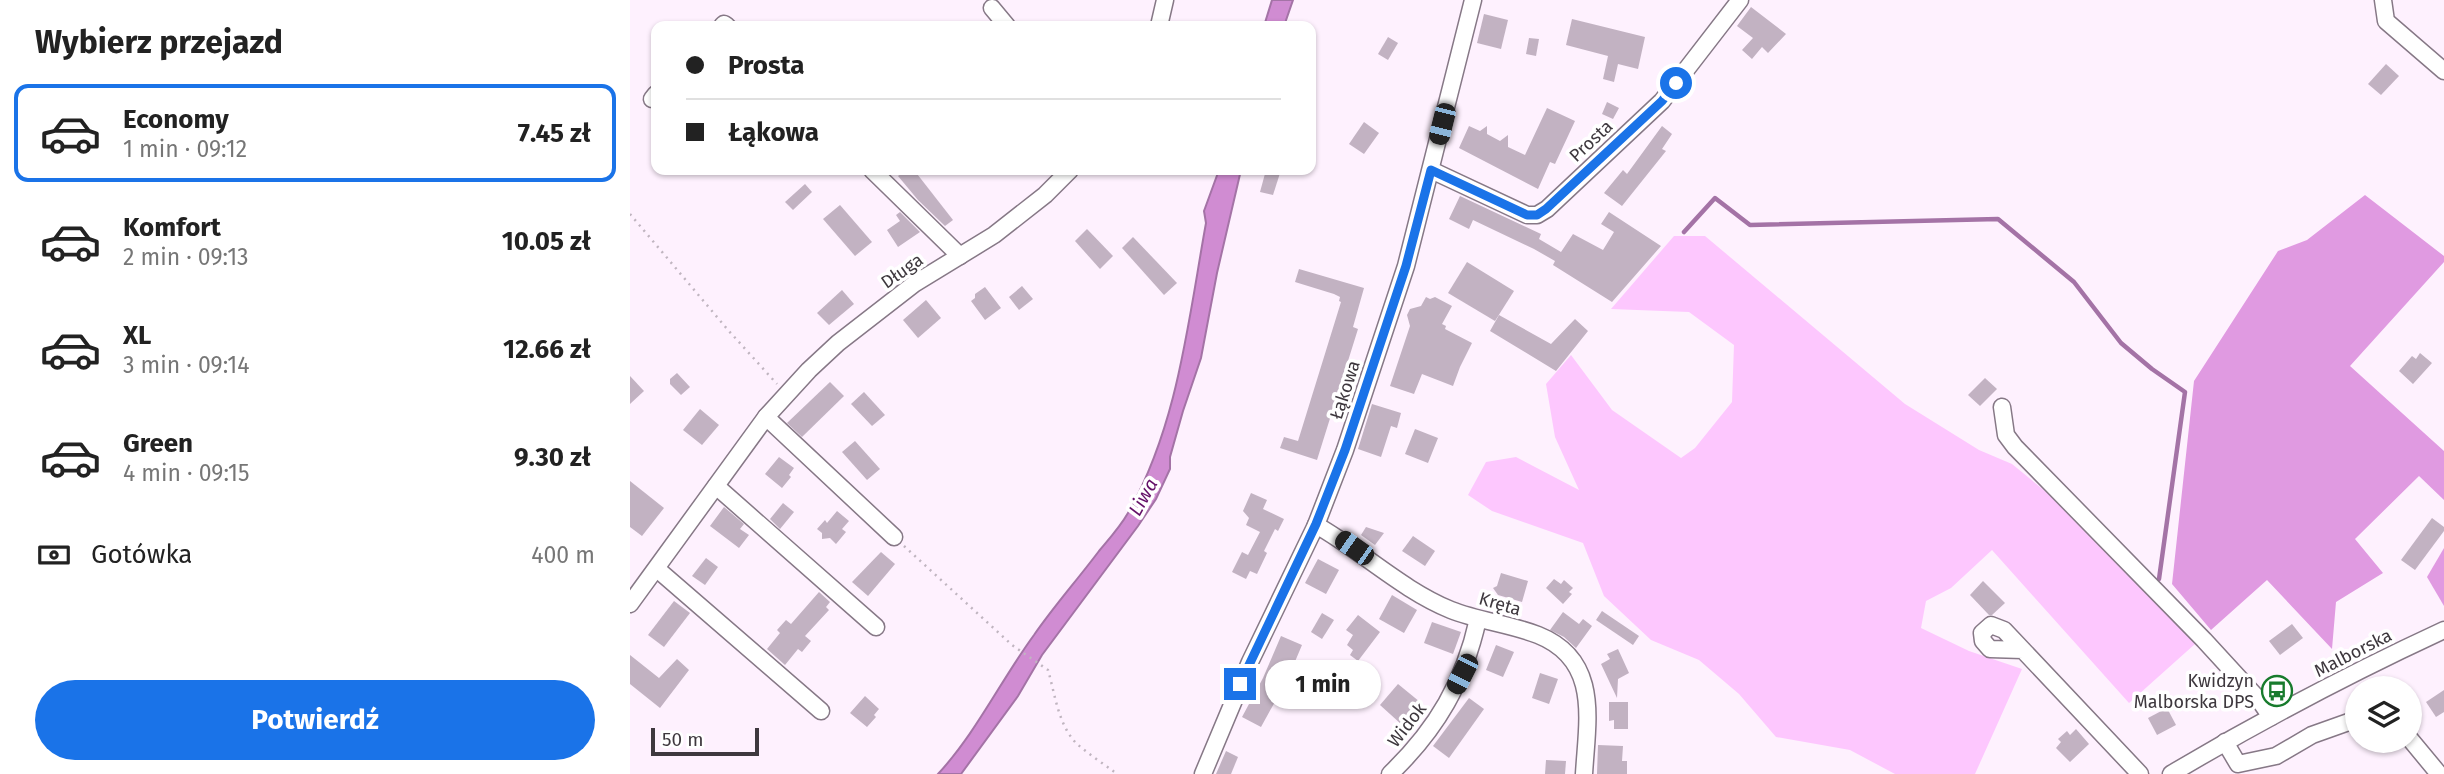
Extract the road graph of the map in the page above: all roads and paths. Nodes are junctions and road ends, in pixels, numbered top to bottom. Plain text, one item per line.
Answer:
1 (1165, 0) edge
2 (1473, 0) edge
3 (1740, 0) edge
4 (2383, 0) edge
5 (992, 8) dead end
6 (1004, 21) edge
7 (1160, 21) edge
8 (2444, 71) edge
9 (1431, 170) junction
10 (877, 175) edge
11 (1065, 175) edge
12 (630, 214) edge
13 (960, 256) junction
14 (786, 394) junction
15 (2002, 407) dead end
16 (766, 417) junction
17 (716, 486) junction
18 (1316, 524) junction
19 (894, 537) joint
20 (657, 569) junction
21 (630, 604) edge
22 (1478, 619) junction
23 (876, 627) dead end
24 (2444, 630) edge
25 (2022, 650) dead end
26 (821, 711) dead end
27 (2270, 717) junction
28 (2345, 723) edge
29 (2225, 742) junction
30 (2422, 753) edge
31 (1117, 774) edge
32 (1203, 774) edge
33 (1390, 774) edge
34 (1584, 774) edge
35 (2140, 774) edge
36 (2171, 774) edge
37 (2439, 774) edge

1 - 7 street
2 - 9 street, Łąkowa
3 - 9 street, Prosta
4 - 8 street
5 - 6 street
9 - 18 street, Łąkowa
10 - 13 street
11 - 13 street, Długa
12 - 14 path
13 - 14 street, Długa
14 - 16 street, Długa
15 - 27 street
16 - 17 street, Długa
16 - 19 street
17 - 20 street, Długa
17 - 23 street
18 - 22 street, Kręta
18 - 32 street, Łąkowa
19 - 31 path
20 - 21 street, Długa
20 - 26 street
22 - 33 street, Widok
22 - 34 street, Kręta
24 - 27 street, Malborska
25 - 35 street
27 - 29 street, Malborska
28 - 29 street
29 - 36 street, Malborska
30 - 37 street

